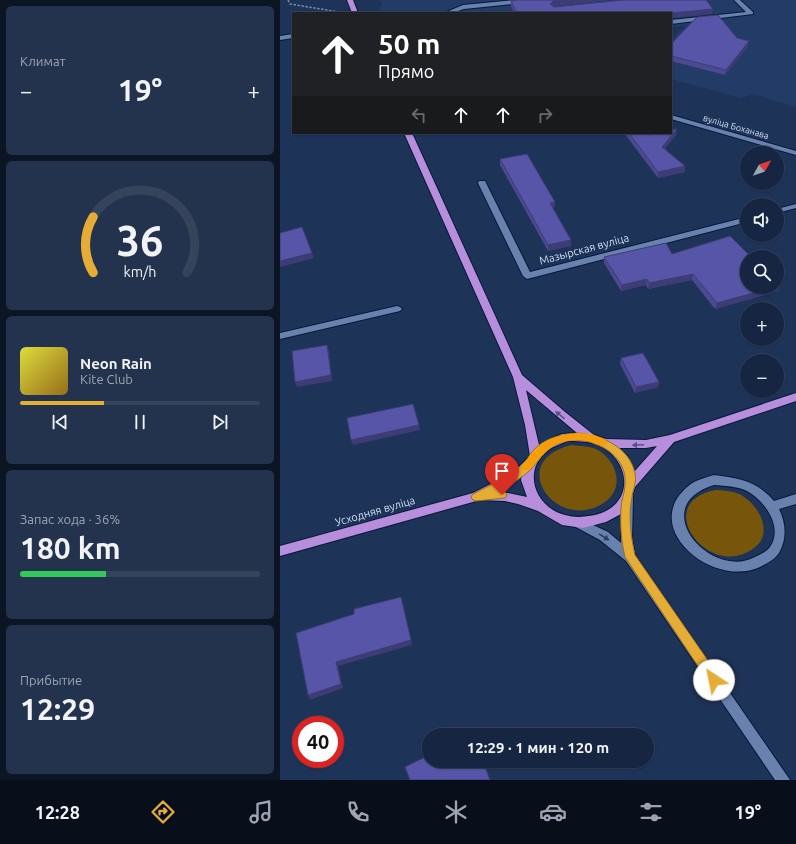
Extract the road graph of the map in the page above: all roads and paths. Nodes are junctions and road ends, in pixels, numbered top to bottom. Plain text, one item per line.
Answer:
1 (288, 0) edge
2 (350, 0) edge
3 (533, 0) edge
4 (736, 0) edge
5 (336, 12) edge
6 (355, 12) edge
7 (450, 12) edge
8 (672, 22) edge
9 (292, 36) edge
10 (280, 38) edge
11 (672, 118) edge
12 (408, 134) edge
13 (796, 153) edge
14 (482, 183) dead end
15 (796, 206) edge
16 (784, 209) edge
17 (740, 221) edge
18 (397, 309) dead end
19 (280, 336) edge
20 (518, 377) junction
21 (796, 397) edge
22 (592, 438) junction
23 (670, 439) junction
24 (605, 443) junction
25 (532, 460) junction
26 (630, 485) junction
27 (476, 497) junction
28 (627, 497) junction
29 (796, 499) edge
30 (773, 506) junction
31 (541, 508) junction
32 (576, 522) junction
33 (280, 551) edge
34 (630, 557) junction
35 (783, 780) edge

1 - 5 path
2 - 6 main road
3 - 7 street
4 - 8 street
9 - 10 street
11 - 13 street, вуліца Боханава
12 - 20 main road
14 - 17 street, Мазырская вуліца
15 - 16 street
18 - 19 street
22 -> 20 main road
20 - 25 main road
21 - 23 main road
22 - 24 main road
22 - 25 main road
23 -> 24 main road
23 - 26 main road
24 - 26 main road
25 - 27 main road, Усходняя вуліца
25 - 31 main road
26 - 28 main road
27 - 31 main road, Усходняя вуліца
27 - 33 main road, Усходняя вуліца
28 - 32 main road
28 - 34 street
29 - 30 street
30 - 30 street
31 - 32 main road
32 -> 34 street
34 - 35 street

